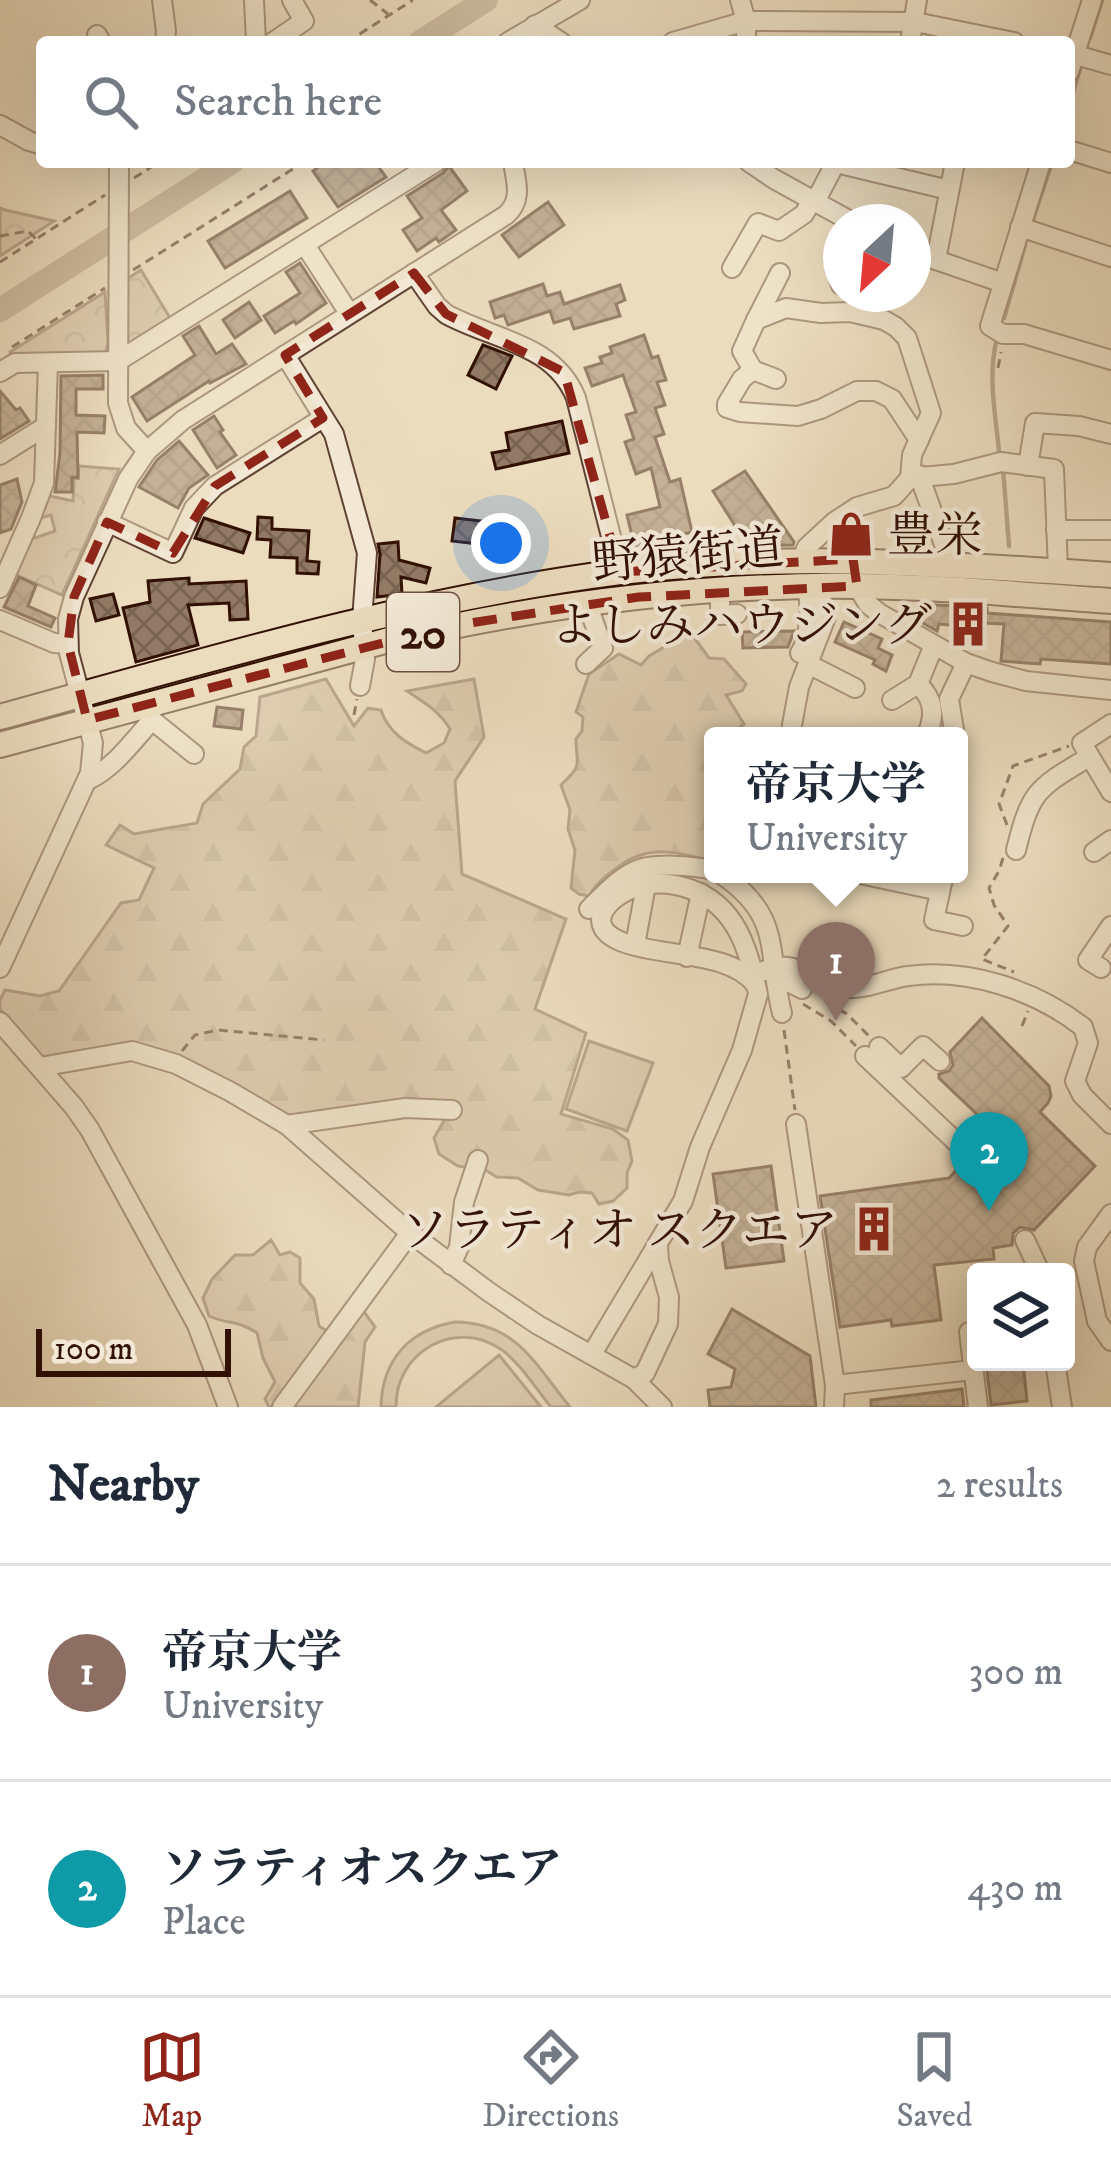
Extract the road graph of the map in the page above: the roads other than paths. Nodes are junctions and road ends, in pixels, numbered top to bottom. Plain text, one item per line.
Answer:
1 (161, 0) edge
2 (254, 0) edge
3 (292, 0) edge
4 (580, 0) edge
5 (740, 0) edge
6 (917, 0) edge
7 (1092, 0) edge
8 (746, 21) junction
9 (915, 22) junction
10 (535, 25) junction
11 (166, 36) edge
12 (256, 36) edge
13 (282, 36) edge
14 (518, 36) edge
15 (551, 36) edge
16 (694, 36) edge
17 (746, 36) edge
18 (912, 36) edge
19 (984, 36) edge
20 (1075, 49) edge
21 (1075, 60) edge
22 (1111, 64) edge
23 (0, 125) edge
24 (36, 143) edge
25 (1075, 153) edge
26 (1111, 163) edge
27 (118, 168) edge
28 (426, 168) edge
29 (514, 168) edge
30 (758, 168) edge
31 (832, 168) edge
32 (860, 168) edge
33 (954, 168) edge
34 (1039, 168) edge
35 (949, 190) junction
36 (813, 201) junction
37 (823, 207) edge
38 (1021, 227) junction
39 (305, 244) junction
40 (1111, 256) edge
41 (931, 257) edge
42 (936, 260) junction
43 (732, 268) dead end
44 (414, 273) junction
45 (781, 273) dead end
46 (1003, 283) junction
47 (824, 312) edge
48 (867, 312) edge
49 (349, 313) junction
50 (756, 320) junction
51 (285, 356) junction
52 (1111, 360) edge
53 (118, 361) junction
54 (48, 363) junction
55 (753, 370) junction
56 (0, 372) edge
57 (776, 379) dead end
58 (323, 418) junction
59 (46, 426) junction
60 (1111, 434) edge
61 (919, 440) junction
62 (147, 451) junction
63 (0, 455) edge
64 (1028, 466) junction
65 (914, 477) junction
66 (107, 522) junction
67 (1056, 530) junction
68 (1111, 530) edge
69 (21, 539) junction
70 (0, 544) edge
71 (801, 560) junction
72 (853, 560) junction
73 (941, 563) junction
74 (1058, 571) junction
75 (620, 572) junction
76 (1111, 574) edge
77 (812, 586) junction
78 (857, 586) junction
79 (0, 588) edge
80 (932, 589) junction
81 (720, 601) dead end
82 (1111, 601) edge
83 (587, 603) junction
84 (736, 614) dead end
85 (0, 620) edge
86 (362, 620) junction
87 (68, 644) junction
88 (934, 645) junction
89 (365, 646) junction
90 (804, 659) junction
91 (966, 663) junction
92 (586, 664) dead end
93 (918, 684) junction
94 (855, 688) dead end
95 (1111, 690) edge
96 (359, 691) road end
97 (892, 700) dead end
98 (84, 708) junction
99 (150, 712) junction
100 (0, 717) edge
101 (1111, 724) edge
102 (792, 727) edge
103 (931, 727) edge
104 (954, 727) edge
105 (0, 745) edge
106 (194, 754) dead end
107 (1089, 757) junction
108 (88, 780) junction
109 (1111, 793) edge
110 (1016, 850) dead end
111 (704, 868) edge
112 (734, 883) edge
113 (942, 883) edge
114 (646, 885) junction
115 (701, 893) junction
116 (589, 909) dead end
117 (963, 926) dead end
118 (1111, 926) edge
119 (635, 945) junction
120 (687, 956) junction
121 (0, 968) edge
122 (1101, 968) dead end
123 (775, 977) junction
124 (753, 979) junction
125 (801, 995) road end
126 (782, 1013) road end
127 (0, 1022) edge
128 (940, 1061) dead end
129 (40, 1067) junction
130 (452, 1110) dead end
131 (796, 1124) road end
132 (1111, 1124) edge
133 (287, 1125) junction
134 (970, 1155) dead end
135 (478, 1160) dead end
136 (1111, 1214) edge
137 (410, 1233) junction
138 (1024, 1240) dead end
139 (658, 1244) junction
140 (1036, 1263) edge
141 (451, 1264) junction
142 (1111, 1341) edge
143 (592, 1354) junction
144 (967, 1371) edge
145 (974, 1371) edge
146 (1056, 1371) edge
147 (634, 1379) junction
148 (835, 1385) junction
149 (228, 1407) edge
150 (282, 1407) edge
151 (662, 1407) edge
152 (834, 1407) edge
153 (978, 1407) edge
154 (1062, 1407) edge

1 - 11 street
2 - 12 street
3 - 13 street
4 - 10 street
5 - 8 street
6 - 9 street
7 - 20 street
8 - 9 street
8 - 16 street
8 - 17 street
9 - 18 street
9 - 19 street
10 - 14 street
10 - 15 street
21 - 22 street
23 - 24 street
25 - 26 street
27 - 53 street
28 - 39 street
29 - 44 street
30 - 36 street
31 - 36 street
32 - 35 street
33 - 35 street
34 - 38 street
35 - 42 street
36 - 37 street
36 - 43 street
38 - 40 street
38 - 46 street
39 - 49 street
39 - 53 street
41 - 42 street
42 - 46 street
44 - 49 street
44 - 75 street
45 - 50 street
46 - 52 street
47 - 50 street
48 - 61 street
49 - 51 street
50 - 55 street
51 - 58 street
51 - 62 street
53 - 54 street
53 - 62 street
54 - 56 street
54 - 59 street
55 - 57 street
55 - 61 street
58 - 66 street
58 - 86 street
59 - 63 street
59 - 69 street
60 - 64 street
61 - 65 street
62 - 66 street
64 - 65 street
64 - 67 street
65 - 71 street
65 - 73 street
66 - 87 street
67 - 68 street
67 - 74 street
69 - 70 street
69 - 79 street
71 - 72 main road, 野猿街道 / 20
71 - 75 main road, 野猿街道 / 20
72 - 73 main road, 野猿街道 / 20
72 - 78 main road
73 - 74 main road, 野猿街道 / 20
73 - 80 main road
74 - 76 main road, 野猿街道 / 20
75 - 86 main road, 野猿街道 / 20
77 - 78 main road, 野猿街道 / 20
77 - 83 main road, 野猿街道 / 20
77 - 90 street
78 - 80 main road, 野猿街道 / 20
78 - 88 street
80 - 82 main road, 野猿街道 / 20
81 - 84 street
83 - 89 main road, 野猿街道 / 20
83 - 92 street
85 - 87 street
86 - 89 street
86 - 98 main road, 野猿街道 / 20
87 - 98 street
88 - 91 street
88 - 93 street
89 - 96 street
89 - 99 main road, 野猿街道 / 20
90 - 94 street
90 - 102 street
91 - 95 street
91 - 104 street
93 - 97 street
93 - 103 street
98 - 99 main road, 野猿街道 / 20
98 - 100 main road, 野猿街道 / 20
98 - 105 main road, 野猿街道 / 20
98 - 108 street
99 - 106 street
99 - 108 street
101 - 107 street
107 - 109 street
107 - 110 street
108 - 121 street
111 - 116 street
112 - 123 street
113 - 117 street
114 - 115 street
114 - 119 street
114 - 119 street
115 - 120 street
115 - 124 street
118 - 122 street
119 - 120 street
120 - 124 street
123 - 124 street
123 - 125 street
123 - 126 street
123 - 132 street
124 - 139 street
127 - 129 street
128 - 134 street
129 - 133 street
129 - 149 street
130 - 133 street
131 - 148 street
133 - 137 street
135 - 141 street
136 - 142 street
137 - 141 street
137 - 150 street
138 - 140 street
139 - 143 street
139 - 147 street
141 - 143 street
143 - 147 street
144 - 148 street
145 - 153 street
146 - 154 street
147 - 151 street
148 - 152 street

